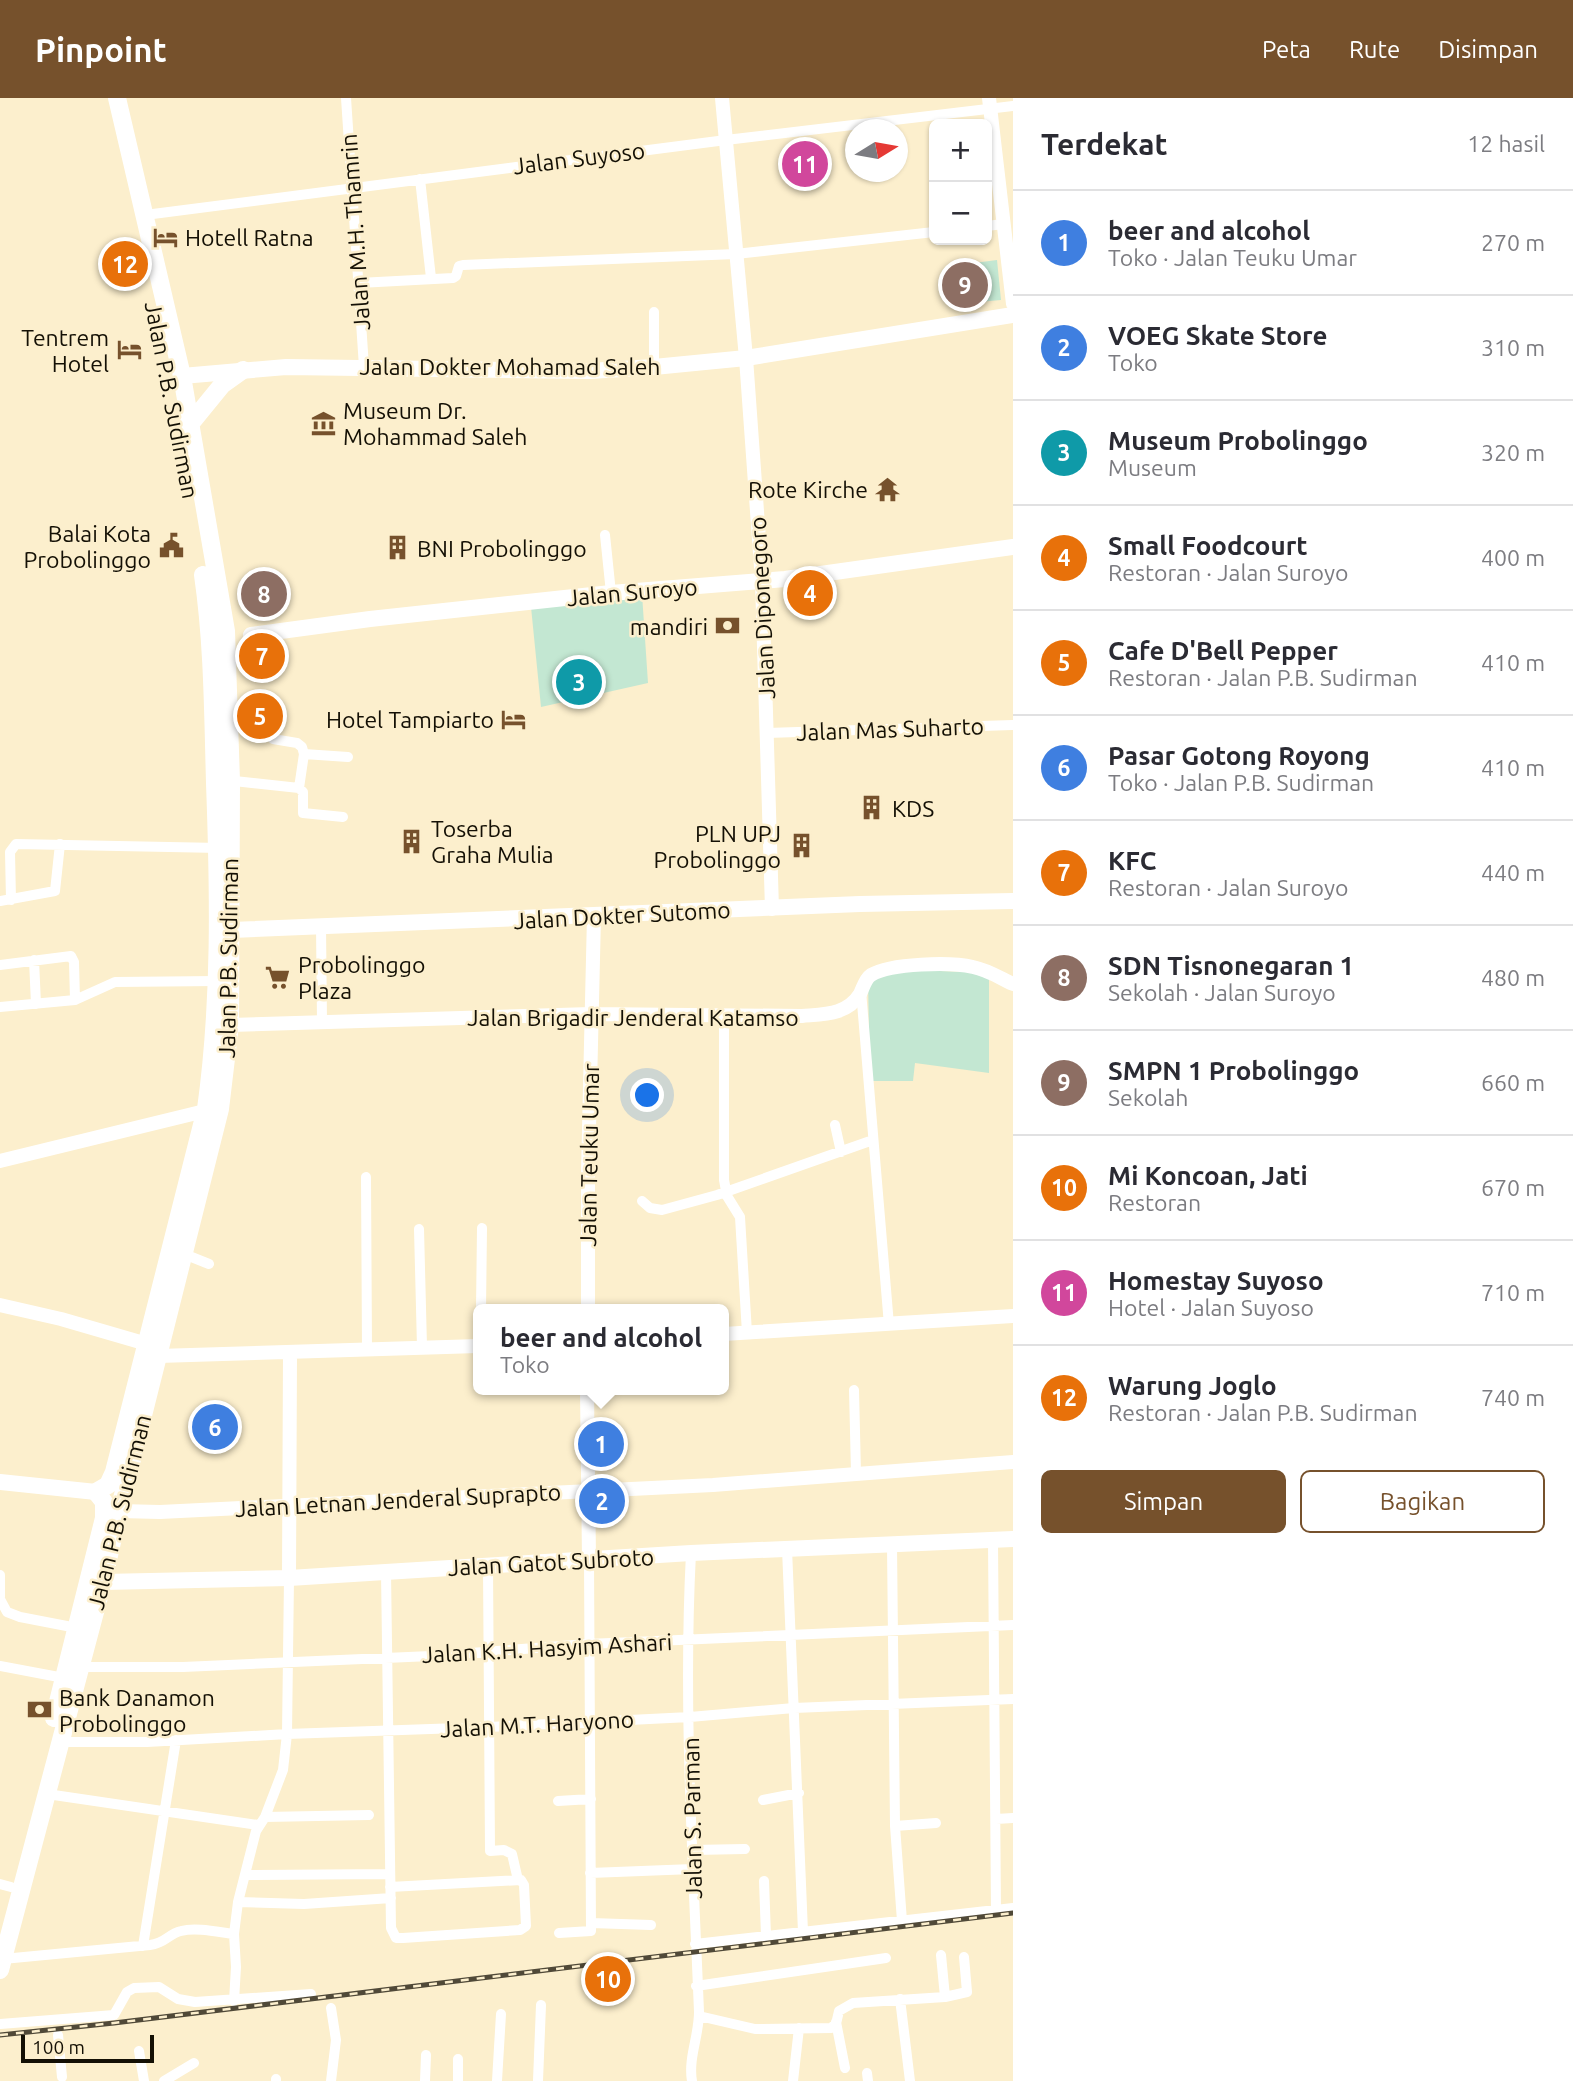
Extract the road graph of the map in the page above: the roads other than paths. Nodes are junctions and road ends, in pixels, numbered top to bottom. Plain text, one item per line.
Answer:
1 (108, 98) edge
2 (117, 98) edge
3 (345, 98) edge
4 (722, 98) edge
5 (989, 103) edge
6 (1013, 106) edge
7 (726, 140) junction
8 (420, 179) junction
9 (353, 188) junction
10 (1007, 204) edge
11 (145, 215) junction
12 (1003, 224) junction
13 (992, 225) edge
14 (929, 233) edge
15 (736, 254) junction
16 (431, 278) junction
17 (359, 283) junction
18 (1013, 304) edge
19 (654, 312) dead end
20 (1013, 315) edge
21 (746, 358) junction
22 (364, 367) junction
23 (654, 367) junction
24 (243, 370) junction
25 (177, 377) junction
26 (191, 423) junction
27 (605, 535) dead end
28 (204, 546) junction
29 (1013, 547) edge
30 (762, 581) junction
31 (611, 593) junction
32 (251, 635) joint
33 (219, 637) junction
34 (1013, 725) edge
35 (767, 733) junction
36 (273, 739) dead end
37 (304, 754) junction
38 (348, 757) dead end
39 (223, 780) junction
40 (299, 788) junction
41 (343, 817) dead end
42 (61, 844) junction
43 (224, 848) junction
44 (5, 852) edge
45 (6, 901) edge
46 (1013, 901) edge
47 (772, 909) junction
48 (594, 916) junction
49 (321, 925) junction
50 (232, 930) junction
51 (34, 960) junction
52 (0, 965) edge
53 (217, 981) junction
54 (1013, 984) edge
55 (860, 998) junction
56 (75, 1000) junction
57 (36, 1004) junction
58 (0, 1007) edge
59 (591, 1014) junction
60 (724, 1015) junction
61 (322, 1022) junction
62 (230, 1025) junction
63 (213, 1109) junction
64 (835, 1125) dead end
65 (873, 1144) junction
66 (841, 1152) junction
67 (0, 1161) edge
68 (366, 1177) dead end
69 (727, 1196) junction
70 (642, 1201) dead end
71 (482, 1228) dead end
72 (419, 1229) dead end
73 (184, 1254) junction
74 (209, 1264) dead end
75 (481, 1304) edge
76 (587, 1304) edge
77 (0, 1306) edge
78 (1013, 1316) edge
79 (889, 1325) junction
80 (747, 1333) junction
81 (729, 1334) edge
82 (473, 1346) edge
83 (422, 1347) junction
84 (153, 1350) junction
85 (367, 1350) junction
86 (290, 1354) junction
87 (854, 1390) dead end
88 (587, 1395) edge
89 (1013, 1462) edge
90 (856, 1473) junction
91 (0, 1482) edge
92 (96, 1492) junction
93 (587, 1492) junction
94 (289, 1504) junction
95 (119, 1511) junction
96 (1013, 1539) edge
97 (993, 1541) junction
98 (892, 1545) junction
99 (787, 1549) junction
100 (691, 1553) junction
101 (589, 1560) junction
102 (488, 1566) junction
103 (386, 1572) junction
104 (0, 1576) edge
105 (289, 1578) junction
106 (96, 1582) junction
107 (0, 1598) edge
108 (1013, 1625) edge
109 (994, 1626) junction
110 (77, 1628) junction
111 (891, 1630) junction
112 (791, 1635) junction
113 (689, 1640) junction
114 (588, 1644) junction
115 (489, 1652) junction
116 (387, 1657) junction
117 (288, 1661) junction
118 (0, 1666) edge
119 (70, 1671) junction
120 (1013, 1699) edge
121 (994, 1700) junction
122 (893, 1706) junction
123 (794, 1708) junction
124 (690, 1717) junction
125 (590, 1721) junction
126 (488, 1727) junction
127 (388, 1732) junction
128 (287, 1734) junction
129 (176, 1740) junction
130 (60, 1742) junction
131 (799, 1793) junction
132 (47, 1794) junction
133 (591, 1799) junction
134 (764, 1800) dead end
135 (558, 1801) dead end
136 (165, 1812) junction
137 (369, 1815) dead end
138 (1013, 1818) edge
139 (996, 1819) junction
140 (262, 1821) junction
141 (936, 1823) dead end
142 (895, 1826) junction
143 (745, 1849) dead end
144 (692, 1850) junction
145 (694, 1869) junction
146 (590, 1873) junction
147 (390, 1874) junction
148 (245, 1875) junction
149 (518, 1880) junction
150 (764, 1881) dead end
151 (6, 1885) edge
152 (391, 1892) junction
153 (238, 1902) junction
154 (1013, 1908) edge
155 (996, 1910) junction
156 (902, 1921) junction
157 (591, 1923) junction
158 (651, 1925) dead end
159 (0, 1928) edge
160 (803, 1932) junction
161 (559, 1933) dead end
162 (234, 1934) junction
163 (766, 1936) junction
164 (694, 1941) junction
165 (143, 1946) junction
166 (941, 1955) dead end
167 (886, 1958) dead end
168 (964, 1958) dead end
169 (1, 1965) edge
170 (696, 1986) junction
171 (311, 1994) dead end
172 (945, 1997) junction
173 (900, 1999) junction
174 (234, 2001) junction
175 (541, 2005) dead end
176 (331, 2008) dead end
177 (501, 2014) dead end
178 (699, 2016) junction
179 (836, 2022) junction
180 (0, 2024) edge
181 (799, 2028) junction
182 (58, 2035) dead end
183 (139, 2051) dead end
184 (426, 2055) dead end
185 (458, 2059) dead end
186 (194, 2063) dead end
187 (845, 2068) dead end
188 (62, 2077) dead end
189 (144, 2081) edge
190 (164, 2081) edge
191 (331, 2081) edge
192 (425, 2081) edge
193 (458, 2081) edge
194 (497, 2081) edge
195 (538, 2081) edge
196 (692, 2081) edge
197 (793, 2081) edge
198 (910, 2081) edge

1 - 25 main road, Jalan P.B. Sudirman
2 - 11 main road, Jalan P.B. Sudirman
3 - 9 street, Jalan M.H. Thamrin
4 - 7 street, Jalan Diponegoro
5 - 6 street, Jalan Suyoso
5 - 7 street, Jalan Suyoso
5 - 10 street
7 - 8 street, Jalan Suyoso
7 - 15 street, Jalan Diponegoro
8 - 9 street, Jalan Suyoso
8 - 16 street
9 - 11 street, Jalan Suyoso
9 - 17 street, Jalan M.H. Thamrin
10 - 12 street
11 - 25 main road, Jalan P.B. Sudirman
12 - 13 street
12 - 18 street
14 - 15 street
15 - 16 street
15 - 21 street, Jalan Diponegoro
16 - 17 street
17 - 22 street, Jalan M.H. Thamrin
19 - 23 street
20 - 21 main road, Jalan Dokter Mohamad Saleh
21 - 23 main road, Jalan Dokter Mohamad Saleh
21 - 30 street, Jalan Diponegoro
22 - 23 main road, Jalan Dokter Mohamad Saleh
22 - 24 main road, Jalan Dokter Mohamad Saleh
24 - 25 main road, Jalan Dokter Mohamad Saleh
24 - 26 main road
25 - 26 main road, Jalan P.B. Sudirman
25 - 28 main road, Jalan P.B. Sudirman
26 - 28 main road, Jalan P.B. Sudirman
27 - 31 street
28 - 33 main road, Jalan P.B. Sudirman
29 - 30 main road, Jalan Suroyo
30 - 31 main road, Jalan Suroyo
30 - 35 street, Jalan Diponegoro
31 - 32 main road, Jalan Suroyo
32 - 33 street, Jalan Suroyo
33 - 39 main road, Jalan P.B. Sudirman
34 - 35 street, Jalan Mas Suharto
35 - 47 street, Jalan Diponegoro
36 - 37 street
37 - 38 street
37 - 40 street
39 - 40 street
39 - 43 main road, Jalan P.B. Sudirman
40 - 41 street
42 - 43 street
42 - 44 street
42 - 45 street
43 - 50 main road, Jalan P.B. Sudirman
43 - 53 main road, Jalan P.B. Sudirman
44 - 45 street
46 - 47 main road, Jalan Dokter Sutomo
47 - 48 main road, Jalan Dokter Sutomo
48 - 49 main road, Jalan Dokter Sutomo
48 - 59 street, Jalan Teuku Umar
49 - 50 main road, Jalan Dokter Sutomo
49 - 61 street
50 - 62 main road, Jalan P.B. Sudirman
51 - 52 street
51 - 56 street
51 - 57 street
53 - 56 street
53 - 63 main road, Jalan P.B. Sudirman
54 - 55 street, Jalan Brigadir Jenderal Katamso
55 - 60 street, Jalan Brigadir Jenderal Katamso
55 - 65 street
56 - 57 street
57 - 58 street
59 - 60 street, Jalan Brigadir Jenderal Katamso
59 - 61 street, Jalan Brigadir Jenderal Katamso
59 - 76 street, Jalan Teuku Umar
60 - 69 street
61 - 62 street, Jalan Brigadir Jenderal Katamso
62 - 63 main road, Jalan P.B. Sudirman
63 - 67 street
63 - 73 main road, Jalan P.B. Sudirman
63 - 84 main road, Jalan P.B. Sudirman
64 - 66 street
65 - 66 street
65 - 79 street
66 - 69 street
68 - 85 street
69 - 70 street
69 - 80 street
71 - 75 street
72 - 83 street
73 - 74 street
73 - 84 main road, Jalan P.B. Sudirman
77 - 84 street
78 - 79 street
79 - 80 street
80 - 81 street
82 - 83 street
83 - 85 street
84 - 86 street
84 - 92 main road, Jalan P.B. Sudirman
84 - 95 main road, Jalan P.B. Sudirman
85 - 86 street
86 - 94 street
87 - 90 street
88 - 93 street
89 - 90 street, Jalan Letnan Jenderal Suprapto
90 - 93 street, Jalan Letnan Jenderal Suprapto
91 - 92 main road
92 - 106 main road, Jalan P.B. Sudirman
93 - 94 street, Jalan Letnan Jenderal Suprapto
93 - 101 street
94 - 95 street, Jalan Letnan Jenderal Suprapto
94 - 105 street
95 - 106 main road, Jalan P.B. Sudirman
96 - 97 main road, Jalan Gatot Subroto
97 - 98 main road, Jalan Gatot Subroto
97 - 109 street
98 - 99 main road, Jalan Gatot Subroto
98 - 111 street
99 - 100 main road, Jalan Gatot Subroto
99 - 112 street
100 - 101 main road, Jalan Gatot Subroto
100 - 113 street, Jalan S. Parman
101 - 102 main road, Jalan Gatot Subroto
101 - 114 street
102 - 103 main road, Jalan Gatot Subroto
102 - 115 street
103 - 105 main road, Jalan Gatot Subroto
103 - 116 street
104 - 107 street
105 - 106 main road, Jalan Gatot Subroto
105 - 117 street
106 - 110 main road, Jalan P.B. Sudirman
106 - 119 main road, Jalan P.B. Sudirman
107 - 110 street
108 - 109 street, Jalan K.H. Hasyim Ashari
109 - 111 street, Jalan K.H. Hasyim Ashari
109 - 121 street
110 - 119 main road, Jalan P.B. Sudirman
111 - 112 street, Jalan K.H. Hasyim Ashari
111 - 122 street
112 - 113 street, Jalan K.H. Hasyim Ashari
112 - 123 street
113 - 114 street, Jalan K.H. Hasyim Ashari
113 - 124 street, Jalan S. Parman
114 - 115 street, Jalan K.H. Hasyim Ashari
114 - 125 street
115 - 116 street, Jalan K.H. Hasyim Ashari
115 - 126 street
116 - 117 street, Jalan K.H. Hasyim Ashari
116 - 127 street
117 - 119 street, Jalan K.H. Hasyim Ashari
117 - 128 street
118 - 119 street, Jalan K.H. Hasyim Ashari
119 - 130 main road, Jalan P.B. Sudirman
119 - 151 main road, Jalan P.B. Sudirman
120 - 121 street, Jalan M.T. Haryono
121 - 122 street, Jalan M.T. Haryono
121 - 139 street
122 - 123 street, Jalan M.T. Haryono
122 - 142 street
123 - 124 street, Jalan M.T. Haryono
123 - 131 street
124 - 125 street, Jalan M.T. Haryono
124 - 144 street, Jalan S. Parman
125 - 126 street, Jalan M.T. Haryono
125 - 133 street
126 - 127 street, Jalan M.T. Haryono
126 - 149 street
127 - 128 street, Jalan M.T. Haryono
127 - 147 street
128 - 129 street, Jalan M.T. Haryono
128 - 140 street
129 - 130 street, Jalan M.T. Haryono
129 - 136 street
130 - 132 main road, Jalan P.B. Sudirman
131 - 134 street
131 - 160 street
132 - 136 street
132 - 169 main road, Jalan P.B. Sudirman
133 - 135 street
133 - 146 street
136 - 140 street
136 - 165 street
137 - 140 street
138 - 139 street
139 - 155 street
140 - 148 street
141 - 142 street
142 - 156 street
143 - 144 street
144 - 145 street, Jalan S. Parman
145 - 146 street
145 - 164 street, Jalan S. Parman
146 - 157 street
147 - 148 street
147 - 152 street
148 - 153 street
149 - 152 street
149 - 152 street
150 - 163 street
151 - 159 main road, Jalan P.B. Sudirman
152 - 153 street
153 - 162 street
154 - 155 street
155 - 156 street
156 - 160 street
157 - 158 street
157 - 161 street
160 - 163 street
162 - 165 street
162 - 174 street
163 - 164 street
164 - 170 street, Jalan S. Parman
165 - 169 street
166 - 172 street
167 - 170 street
168 - 172 street
170 - 178 street, Jalan S. Parman
171 - 174 street
172 - 173 street
173 - 179 street
173 - 198 street
174 - 180 street
175 - 195 street
176 - 191 street
177 - 194 street
178 - 181 street
178 - 196 street, Jalan S. Parman
179 - 181 street
179 - 187 street
181 - 197 street
182 - 188 street
183 - 189 street
184 - 192 street
185 - 193 street
186 - 190 street

